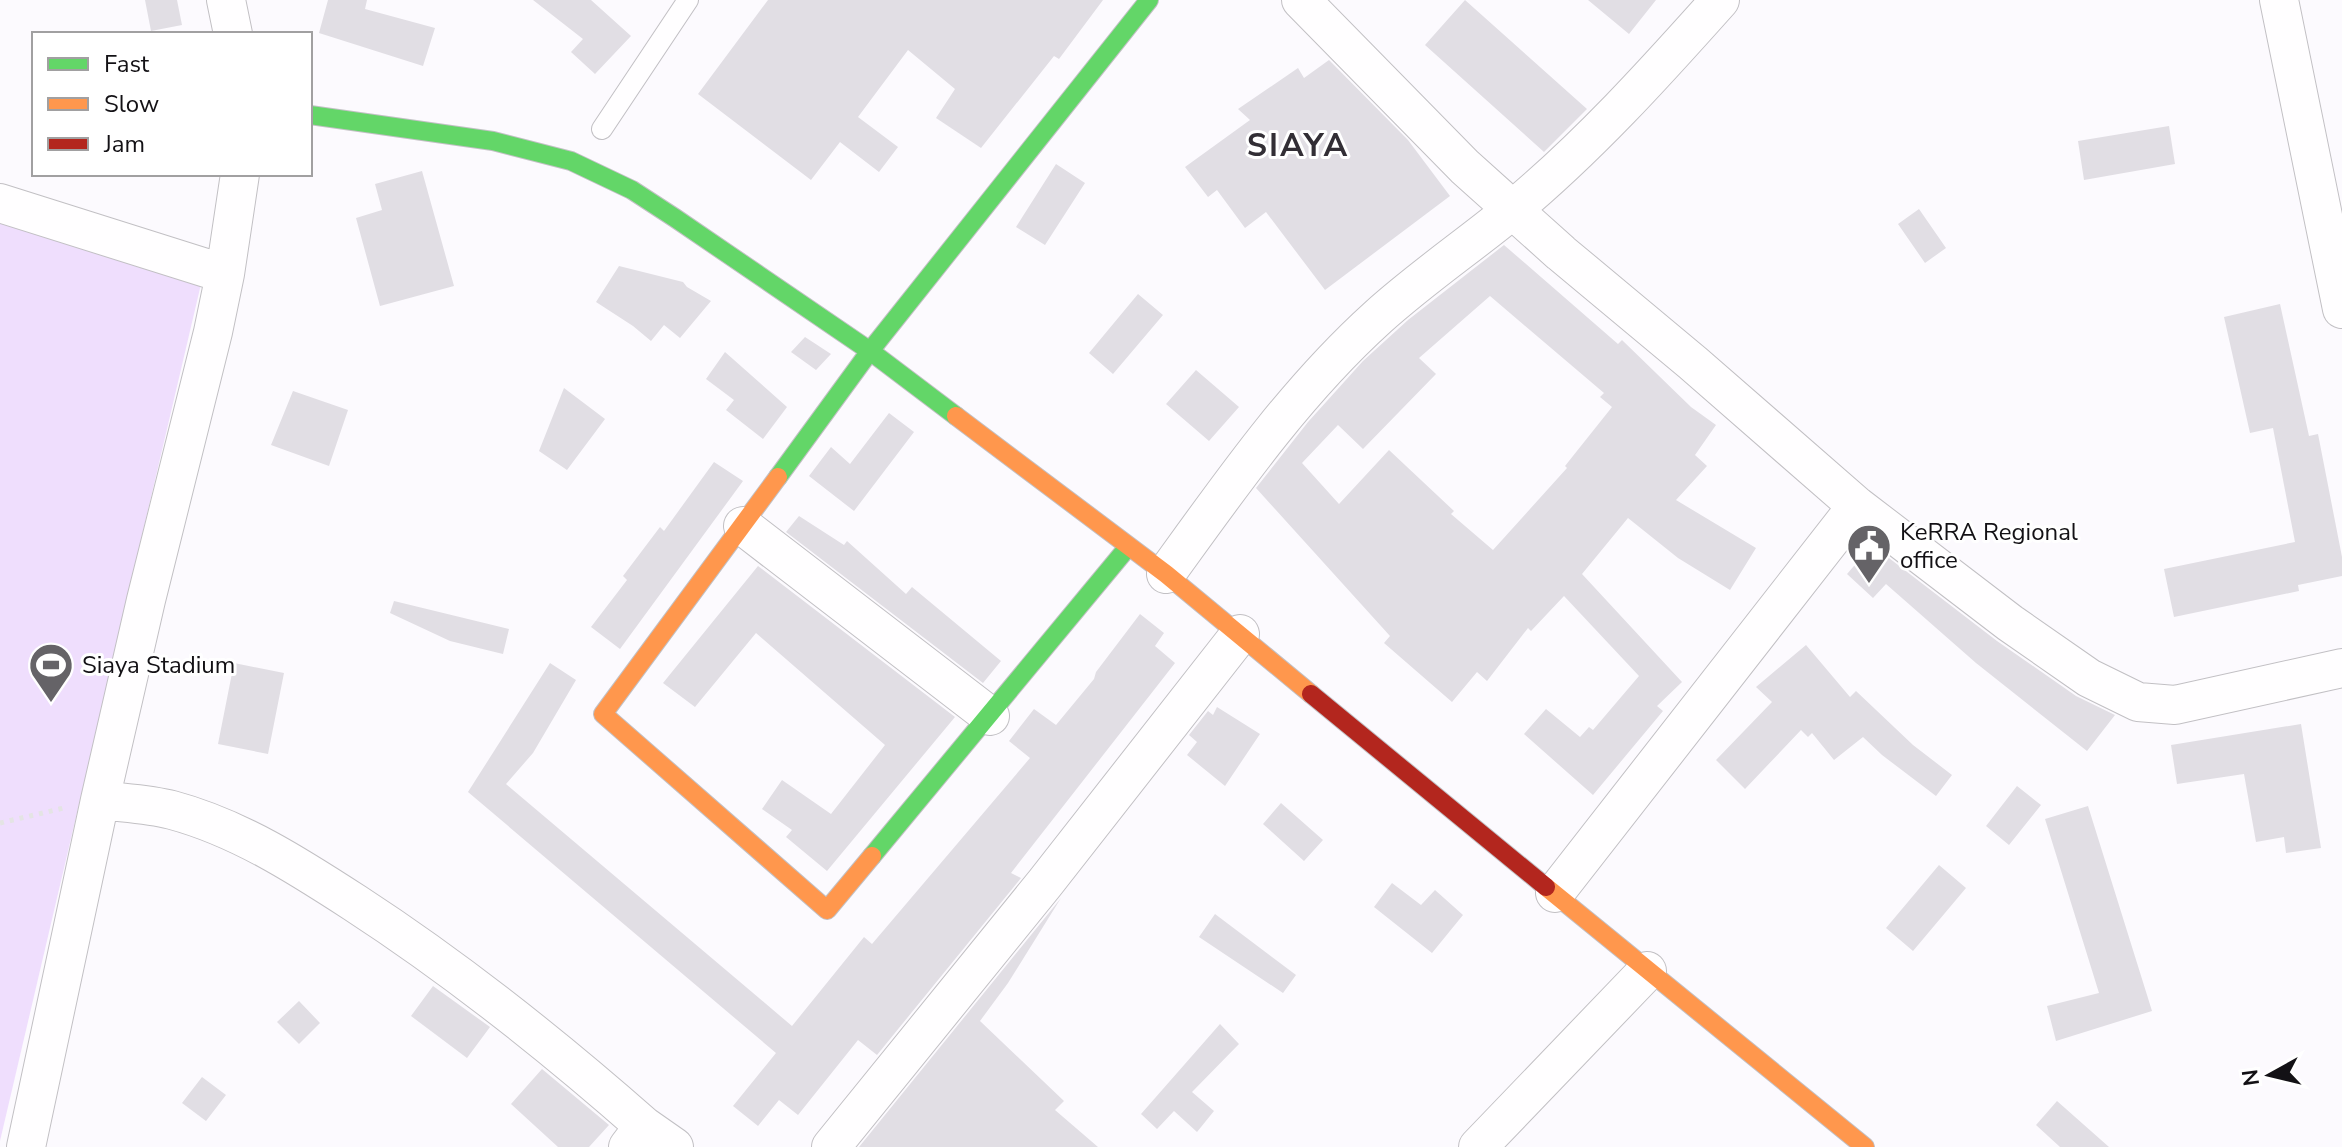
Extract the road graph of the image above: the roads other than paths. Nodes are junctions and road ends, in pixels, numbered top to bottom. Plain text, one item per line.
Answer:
1 (226, 0) edge
2 (688, 0) edge
3 (1149, 0) edge
4 (1301, 0) edge
5 (1720, 0) edge
6 (2279, 0) edge
7 (233, 32) edge
8 (312, 115) edge
9 (602, 129) dead end
10 (240, 176) edge
11 (0, 203) edge
12 (1513, 210) junction
13 (225, 274) junction
14 (2342, 309) edge
15 (870, 351) junction
16 (1857, 506) junction
17 (743, 526) junction
18 (1128, 547) junction
19 (1166, 574) junction
20 (1240, 634) junction
21 (2342, 668) edge
22 (990, 716) junction
23 (100, 800) junction
24 (1555, 893) junction
25 (1647, 971) junction
26 (648, 1140) edge
27 (26, 1147) edge
28 (831, 1147) edge
29 (1478, 1147) edge
30 (1865, 1147) edge

1 - 7 street
2 - 9 lane
3 - 15 main road
4 - 12 street
5 - 12 street
6 - 14 street
8 - 15 main road
10 - 13 street
11 - 13 street
12 - 16 street
12 - 19 street
13 - 23 street
15 - 17 main road
15 - 18 main road
16 - 21 street
16 - 24 street
17 - 22 street
17 - 22 main road
18 - 19 main road
18 - 22 main road
19 - 20 main road
20 - 24 main road
20 - 28 street
23 - 26 street
23 - 27 street
24 - 25 main road
25 - 29 street
25 - 30 main road

